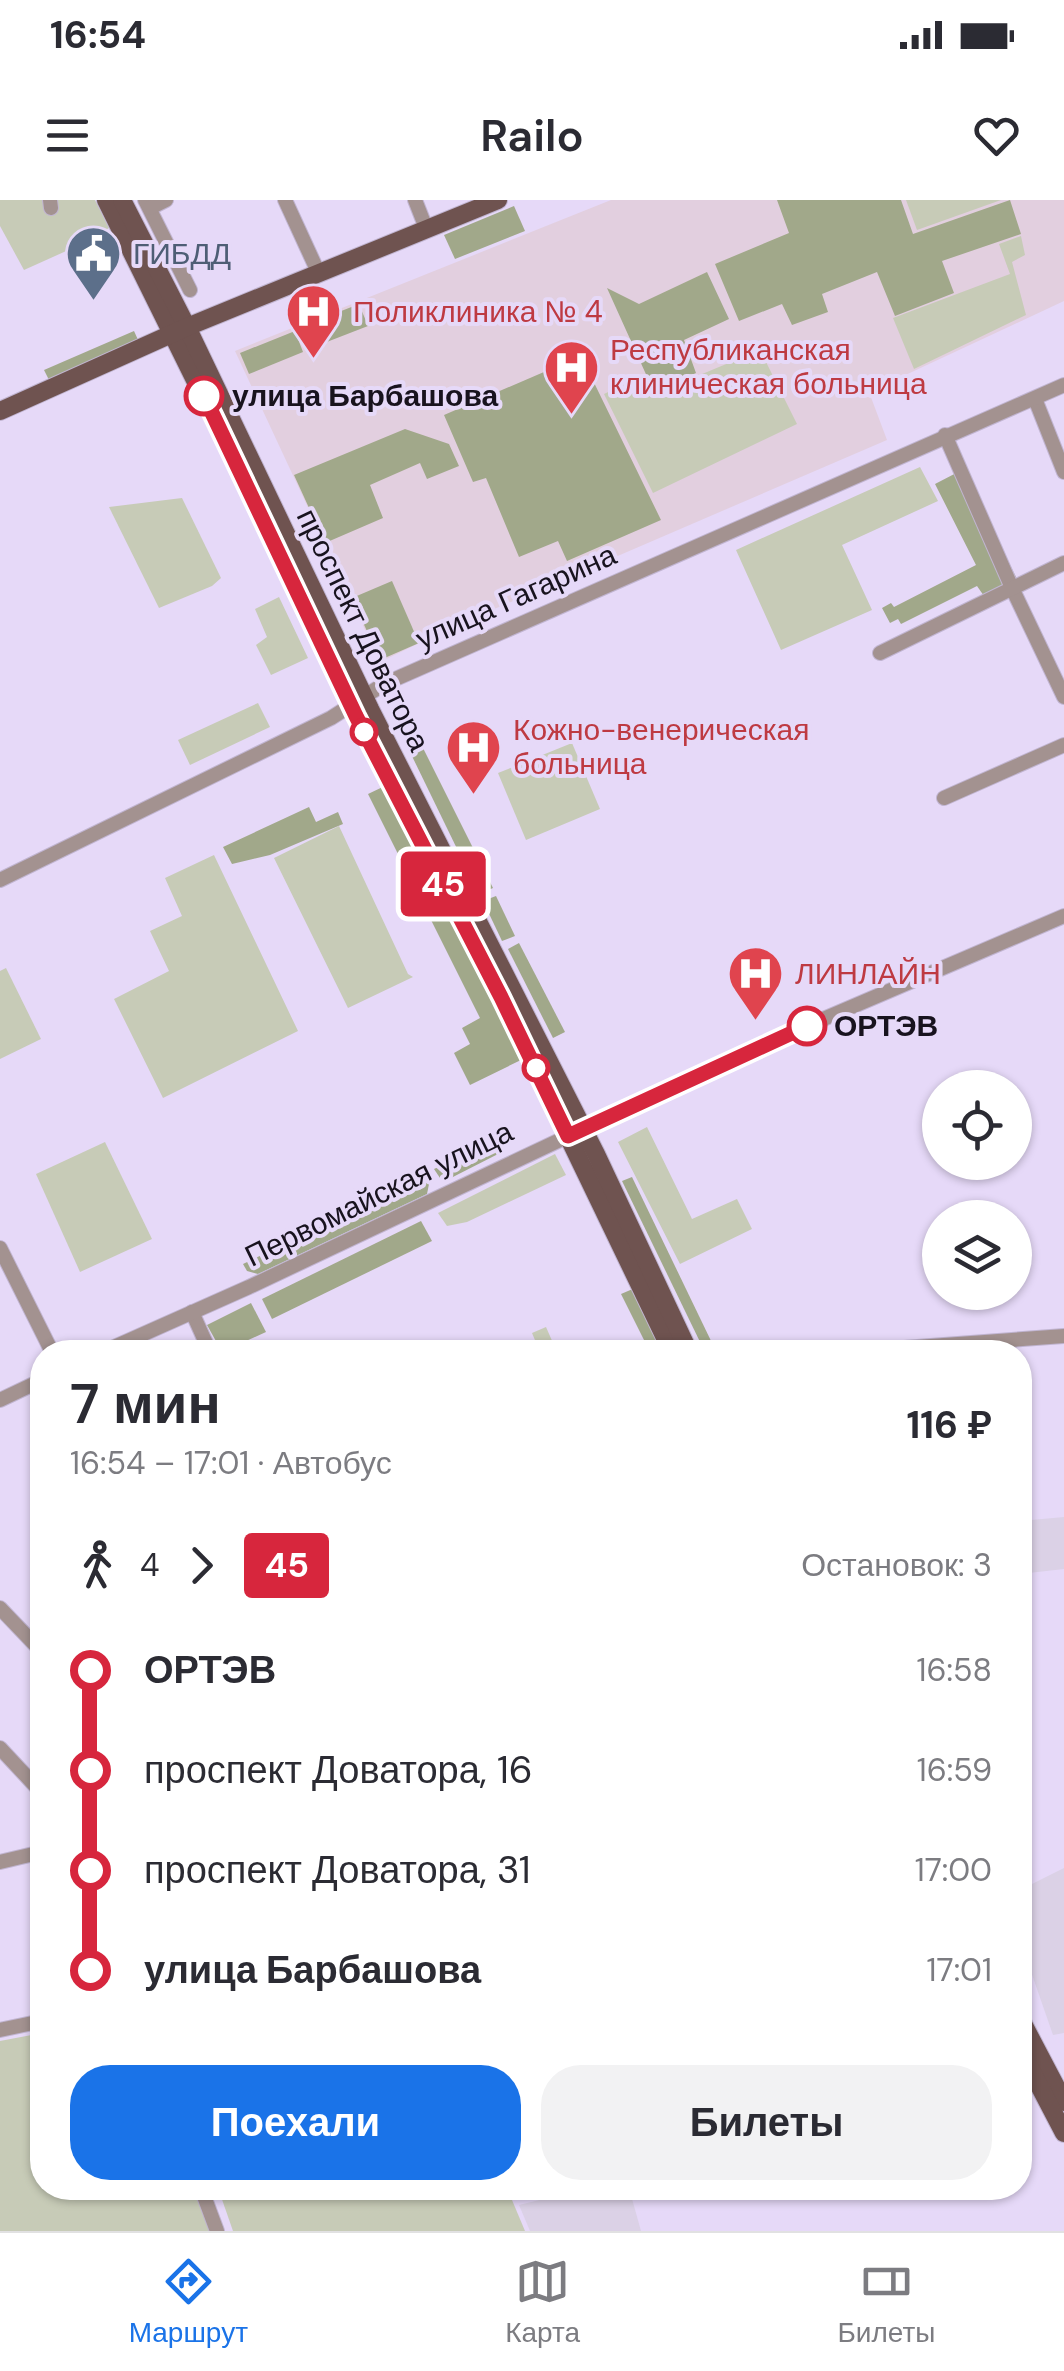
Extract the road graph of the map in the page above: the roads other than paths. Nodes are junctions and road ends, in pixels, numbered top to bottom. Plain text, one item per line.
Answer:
1 (106, 200) edge
2 (122, 200) edge
3 (166, 200) edge
4 (285, 200) edge
5 (415, 200) edge
6 (498, 200) edge
7 (147, 204) edge
8 (426, 228) junction
9 (319, 274) junction
10 (190, 290) dead end
11 (181, 331) junction
12 (1064, 385) edge
13 (1034, 399) junction
14 (0, 411) edge
15 (945, 436) junction
16 (1064, 472) edge
17 (1064, 563) edge
18 (1012, 588) junction
19 (880, 653) dead end
20 (1064, 698) edge
21 (358, 701) junction
22 (1064, 745) edge
23 (944, 798) dead end
24 (0, 880) edge
25 (1064, 916) edge
26 (576, 1132) junction
27 (0, 1248) edge
28 (192, 1312) junction
29 (1064, 1336) edge
30 (46, 1340) edge
31 (130, 1340) edge
32 (205, 1340) edge
33 (667, 1340) edge
34 (683, 1340) edge
35 (1010, 1340) edge
36 (30, 1386) edge
37 (0, 1400) edge
38 (0, 1608) edge
39 (30, 1639) edge
40 (0, 1748) edge
41 (30, 1780) edge
42 (30, 1855) edge
43 (0, 1862) edge
44 (30, 2024) edge
45 (0, 2030) edge
46 (1032, 2043) edge
47 (1032, 2072) edge
48 (1064, 2102) edge
49 (1064, 2132) edge
50 (206, 2200) edge
51 (218, 2231) edge

1 - 11 main road, проспект Доватора
2 - 11 main road, проспект Доватора
3 - 7 street
4 - 9 street
5 - 8 street
6 - 8 main road
7 - 10 street
8 - 9 main road
9 - 11 main road
11 - 14 main road
11 - 21 main road, проспект Доватора
12 - 13 street, улица Гагарина
13 - 15 street, улица Гагарина
13 - 16 street
15 - 18 street
15 - 21 street, улица Гагарина
17 - 18 street
18 - 19 street
18 - 20 street
21 - 24 street, улица Гагарина
21 - 26 main road, проспект Доватора
22 - 23 street
25 - 26 street, Первомайская улица
26 - 28 street, Первомайская улица
26 - 33 main road, проспект Доватора
26 - 34 main road, проспект Доватора
27 - 30 street
28 - 31 street, Первомайская улица
28 - 32 street
29 - 35 street
36 - 37 street
38 - 39 street
40 - 41 street
42 - 43 street
44 - 45 street
46 - 48 main road
47 - 49 main road
50 - 51 street

